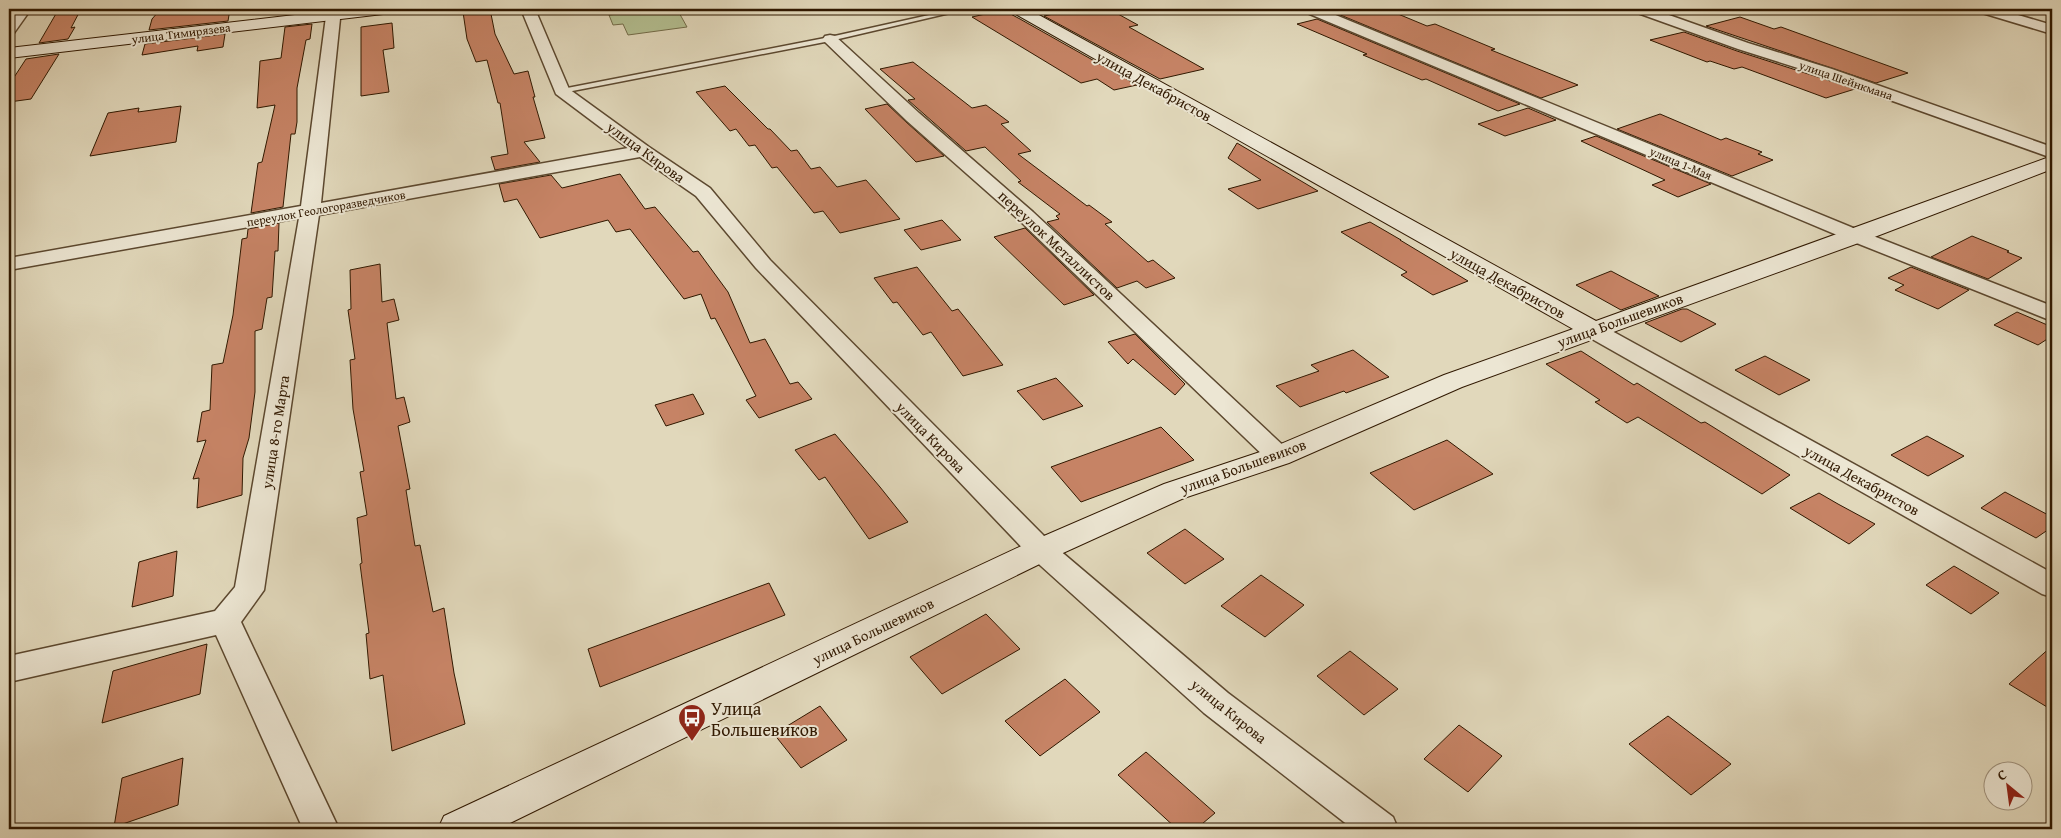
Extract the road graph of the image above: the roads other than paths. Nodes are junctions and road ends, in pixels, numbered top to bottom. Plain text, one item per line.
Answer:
1 (24, 9) edge
2 (383, 9) edge
3 (528, 9) edge
4 (964, 9) edge
5 (1016, 9) edge
6 (1310, 9) edge
7 (1640, 9) edge
8 (1984, 9) edge
9 (334, 12) edge
10 (9, 30) edge
11 (2052, 30) edge
12 (830, 39) junction
13 (9, 53) edge
14 (562, 91) junction
15 (643, 151) junction
16 (2052, 153) edge
17 (2052, 162) edge
18 (310, 211) junction
19 (1856, 236) junction
20 (9, 264) edge
21 (2052, 314) edge
22 (1593, 330) junction
23 (1279, 456) junction
24 (1041, 550) junction
25 (2052, 586) edge
26 (225, 621) junction
27 (9, 669) edge
28 (321, 829) edge
29 (458, 829) edge
30 (1380, 829) edge

1 - 10 street
2 - 9 street, улица Тимирязева
3 - 14 street
4 - 12 lane
5 - 22 street, улица Декабристов
6 - 19 street, улица 1-Мая
7 - 16 street, улица Шейнкмана
8 - 11 street
9 - 13 street, улица Тимирязева
9 - 18 street, улица 8-го Марта
12 - 14 lane
12 - 23 street, переулок Металлистов
14 - 15 street, улица Кирова
15 - 18 street, переулок Геологоразведчиков
15 - 24 street, улица Кирова
17 - 19 street, улица Большевиков
18 - 20 street, переулок Геологоразведчиков
18 - 26 street, улица 8-го Марта
19 - 21 street, улица 1-Мая
19 - 22 street, улица Большевиков
22 - 23 street, улица Большевиков
22 - 25 street, улица Декабристов
23 - 24 street, улица Большевиков
24 - 29 street, улица Большевиков
24 - 30 street, улица Кирова
26 - 27 street
26 - 28 street

